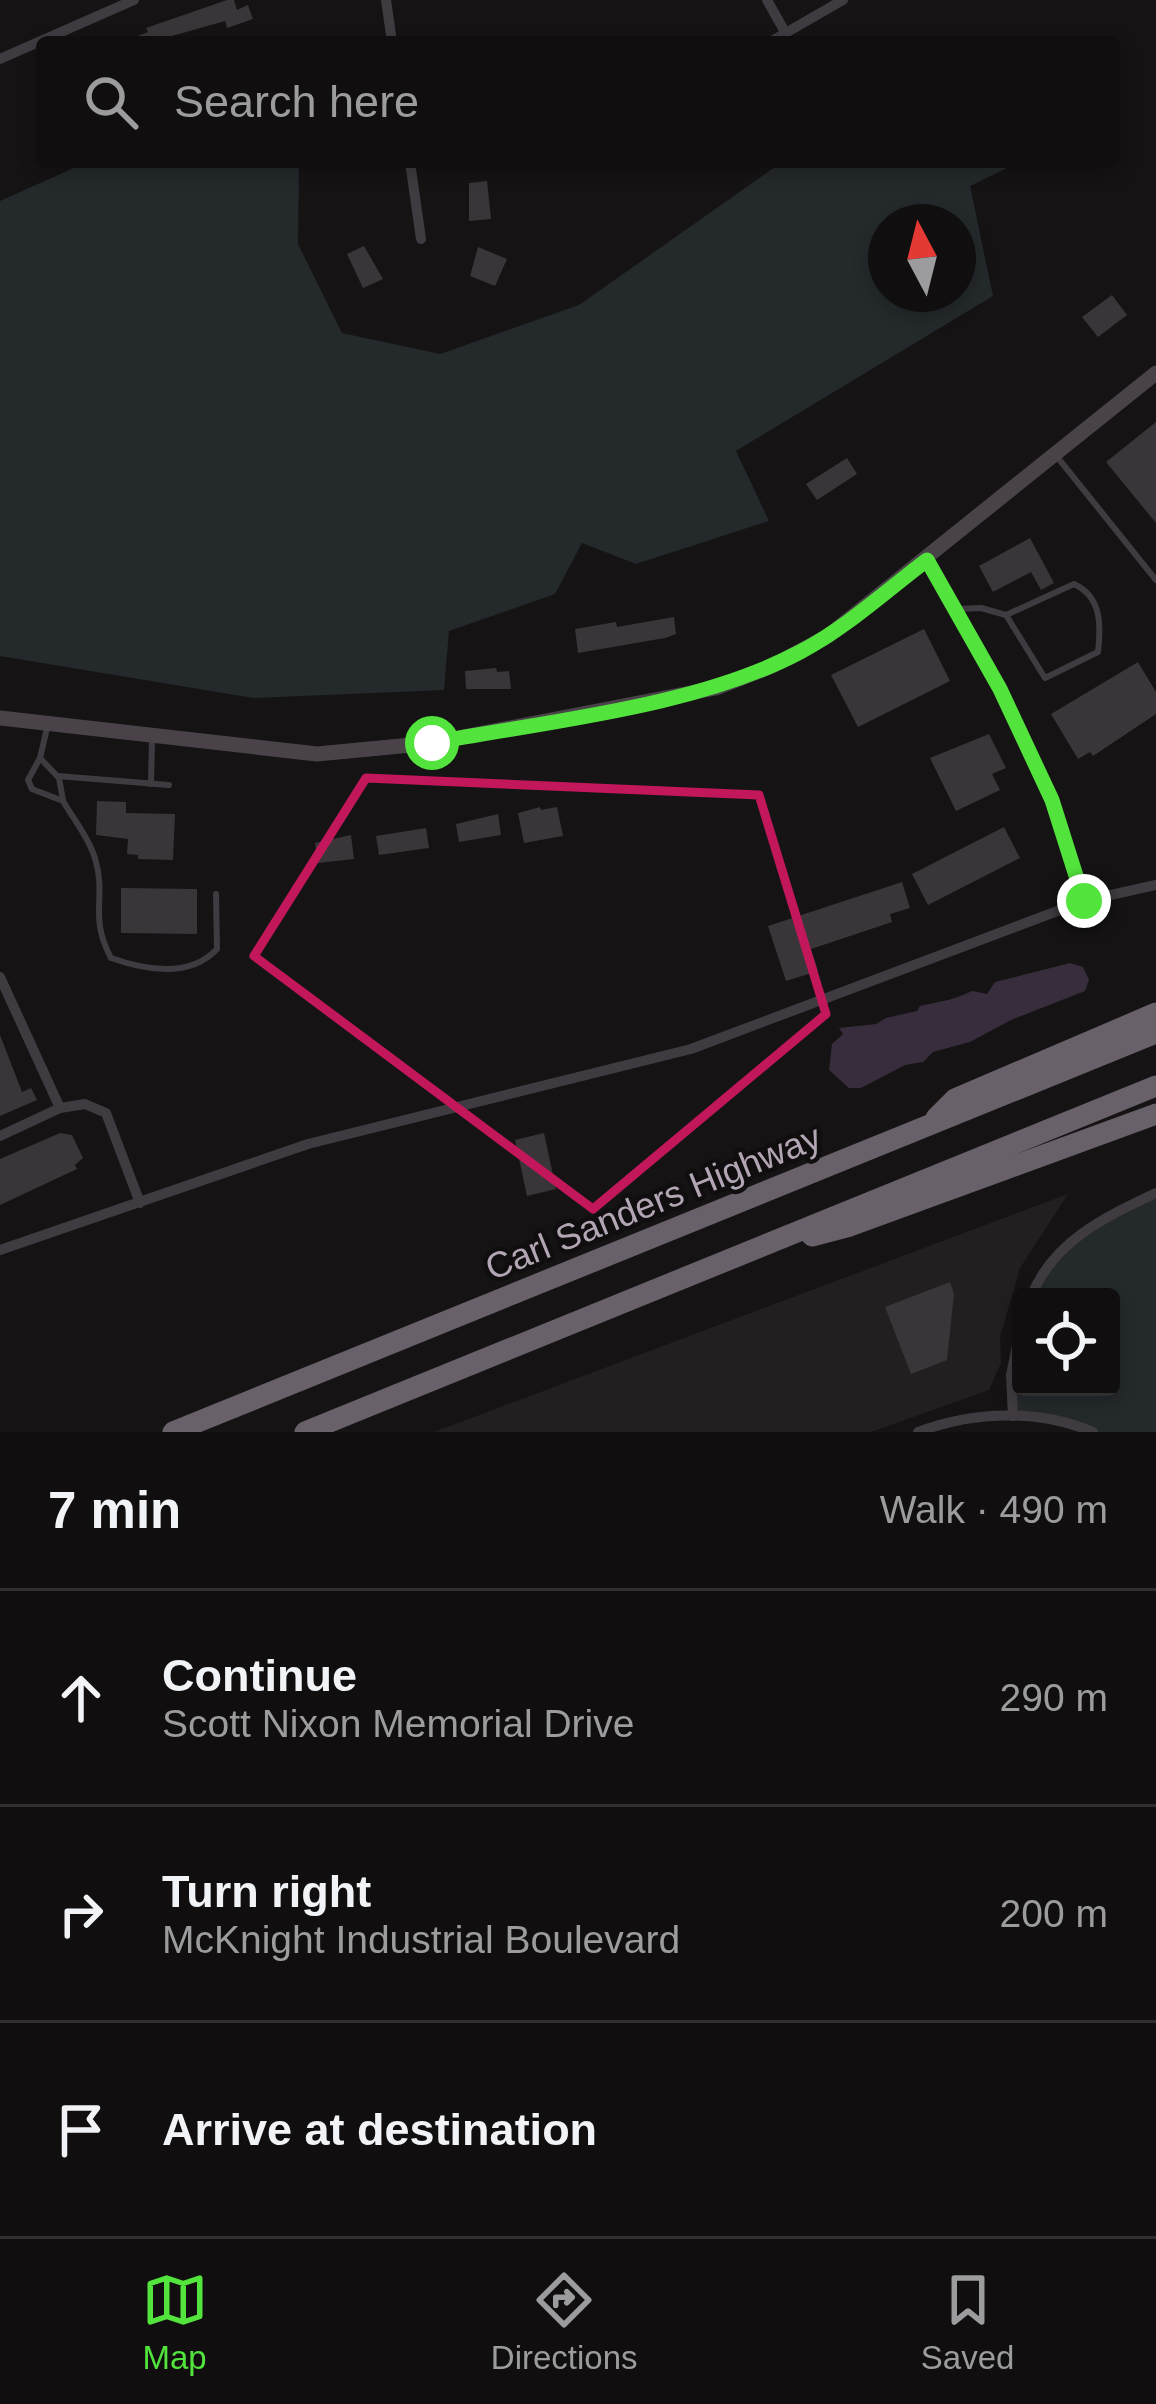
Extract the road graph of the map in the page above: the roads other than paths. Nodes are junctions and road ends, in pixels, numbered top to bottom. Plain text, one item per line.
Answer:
1 (134, 0) edge
2 (386, 0) edge
3 (767, 0) edge
4 (843, 0) edge
5 (784, 32) junction
6 (52, 36) edge
7 (391, 36) edge
8 (778, 36) edge
9 (36, 43) edge
10 (0, 59) edge
11 (411, 168) edge
12 (421, 239) dead end
13 (1156, 373) edge
14 (1055, 455) junction
15 (927, 560) junction
16 (1156, 580) edge
17 (955, 610) junction
18 (1006, 615) junction
19 (0, 718) edge
20 (48, 724) junction
21 (152, 736) junction
22 (40, 758) junction
23 (58, 776) junction
24 (151, 784) junction
25 (169, 785) dead end
26 (63, 801) junction
27 (1156, 885) edge
28 (216, 894) dead end
29 (1084, 901) junction
30 (0, 976) edge
31 (1156, 1013) edge
32 (1156, 1033) edge
33 (1156, 1086) edge
34 (59, 1108) junction
35 (1156, 1114) edge
36 (927, 1128) junction
37 (0, 1136) edge
38 (1156, 1193) edge
39 (140, 1203) junction
40 (763, 1248) junction
41 (0, 1250) edge
42 (1036, 1288) edge
43 (1012, 1396) edge
44 (1013, 1416) junction
45 (173, 1432) edge
46 (305, 1432) edge
47 (918, 1432) edge
48 (1093, 1432) edge

1 - 6 street
2 - 7 street
3 - 5 street
4 - 5 street
5 - 8 street
9 - 10 street
11 - 12 street
13 - 14 main road
14 - 15 main road
14 - 16 lane
15 - 17 street
15 - 21 main road
17 - 18 lane
17 - 29 street
18 - 18 lane
19 - 20 main road
20 - 21 main road
20 - 22 lane
21 - 24 lane
22 - 23 lane
22 - 26 lane
23 - 24 lane
23 - 26 lane
24 - 25 lane
26 - 28 lane
27 - 29 street
29 - 39 street
30 - 34 street
31 - 36 highway
32 - 36 highway, Carl Sanders Highway
33 - 40 highway
34 - 37 street
34 - 39 street
35 - 40 highway
36 - 45 highway, Carl Sanders Highway
38 - 42 street
39 - 41 street
40 - 46 highway
43 - 44 street
44 - 47 street
44 - 48 street

